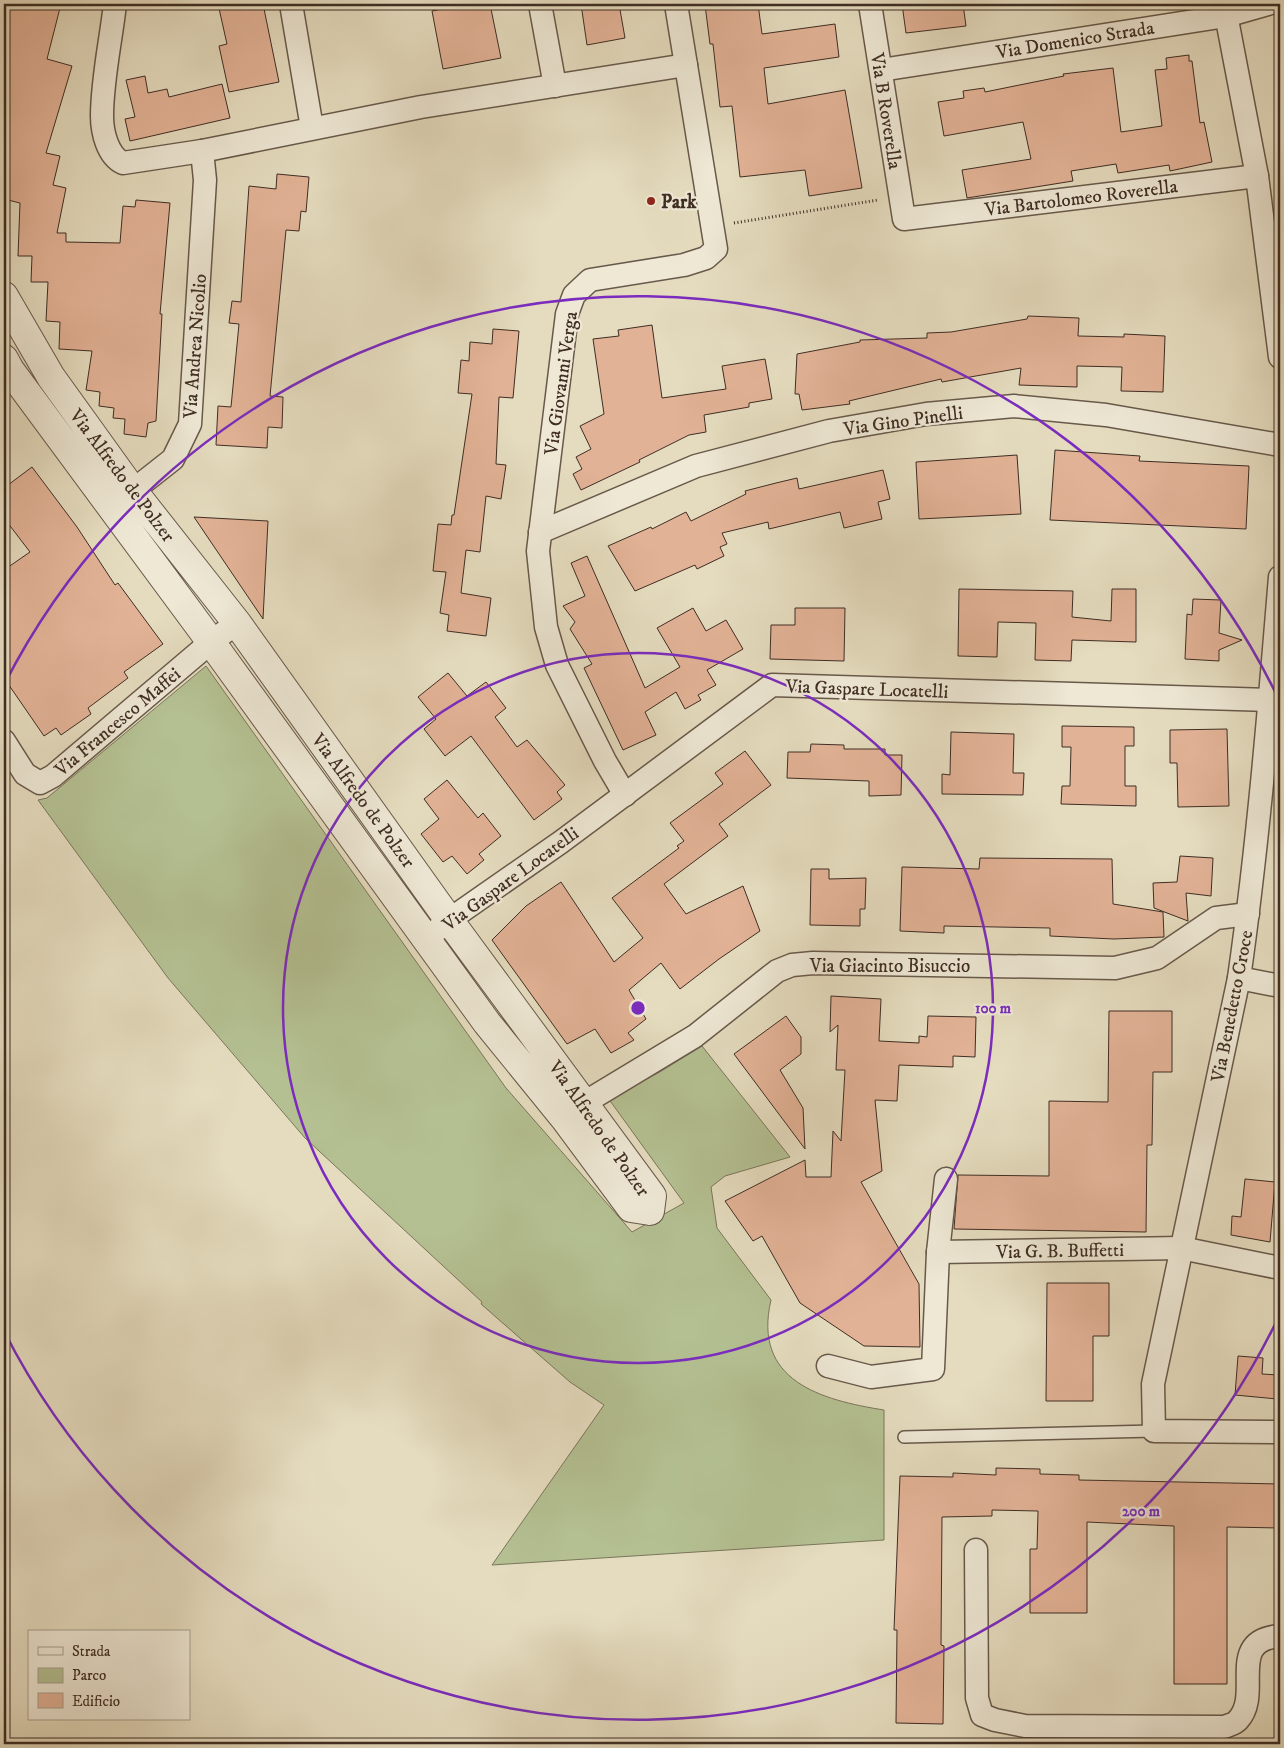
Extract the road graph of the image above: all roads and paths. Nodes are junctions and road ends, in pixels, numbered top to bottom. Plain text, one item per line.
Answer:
1 (115, 4) edge
2 (291, 4) edge
3 (540, 4) edge
4 (676, 4) edge
5 (870, 4) edge
6 (1268, 4) edge
7 (1225, 10) edge
8 (686, 65) junction
9 (881, 70) junction
10 (555, 86) junction
11 (312, 128) junction
12 (202, 151) junction
13 (1257, 176) junction
14 (901, 197) junction
15 (904, 219) joint
16 (713, 226) junction
17 (1275, 261) edge
18 (4, 296) edge
19 (1280, 357) edge
20 (4, 359) edge
21 (1280, 444) edge
22 (133, 491) junction
23 (112, 507) junction
24 (540, 532) junction
25 (1280, 577) edge
26 (237, 623) junction
27 (211, 642) junction
28 (1273, 706) edge
29 (4, 741) edge
30 (625, 795) junction
31 (1248, 914) junction
32 (449, 920) junction
33 (426, 939) junction
34 (1238, 978) junction
35 (1280, 986) edge
36 (575, 1111) junction
37 (946, 1179) dead end
38 (1181, 1248) junction
39 (938, 1252) junction
40 (1280, 1268) edge
41 (828, 1366) dead end
42 (1154, 1431) junction
43 (1280, 1432) edge
44 (904, 1437) dead end
45 (976, 1550) dead end
46 (1280, 1636) edge

1 - 12 street
2 - 11 street
3 - 10 street
4 - 8 street, Via Giovanni Verga
5 - 9 street, Via B Roverella
6 - 7 street, Via Domenico Strada
7 - 9 street, Via Domenico Strada
7 - 13 street
8 - 10 street
8 - 16 street, Via Giovanni Verga
9 - 14 street, Via B Roverella
10 - 11 street
11 - 12 street
12 - 22 street, Via Andrea Nicolio
13 - 15 street, Via Bartolomeo Roverella
13 - 17 street
14 - 15 street, Via B Roverella
14 - 16 path
16 - 24 street, Via Giovanni Verga
17 - 19 street
18 - 22 street, Via Alfredo de Polzer
20 - 23 street, Via Alfredo de Polzer
21 - 24 street, Via Gino Pinelli
22 - 23 street, Via Andrea Nicolio
22 - 26 street, Via Alfredo de Polzer
23 - 27 street, Via Alfredo de Polzer
24 - 30 street, Via Giovanni Verga
25 - 28 street, Via Benedetto Croce
26 - 27 street, Via Francesco Maffei
26 - 32 street, Via Alfredo de Polzer
27 - 29 street, Via Francesco Maffei
27 - 33 street, Via Alfredo de Polzer
28 - 30 street, Via Gaspare Locatelli
28 - 31 street, Via Benedetto Croce
30 - 32 street, Via Gaspare Locatelli
31 - 34 street, Via Benedetto Croce
31 - 36 street, Via Giacinto Bisuccio
32 - 33 street, Via Gaspare Locatelli
32 - 36 street, Via Alfredo de Polzer
33 - 36 street, Via Alfredo de Polzer
34 - 35 street
34 - 38 street, Via Benedetto Croce
37 - 39 street
38 - 39 street, Via G. B. Buffetti
38 - 40 street, Via G. B. Buffetti
38 - 42 street, Via Benedetto Croce
39 - 41 street
42 - 43 street
42 - 44 lane
45 - 46 street

